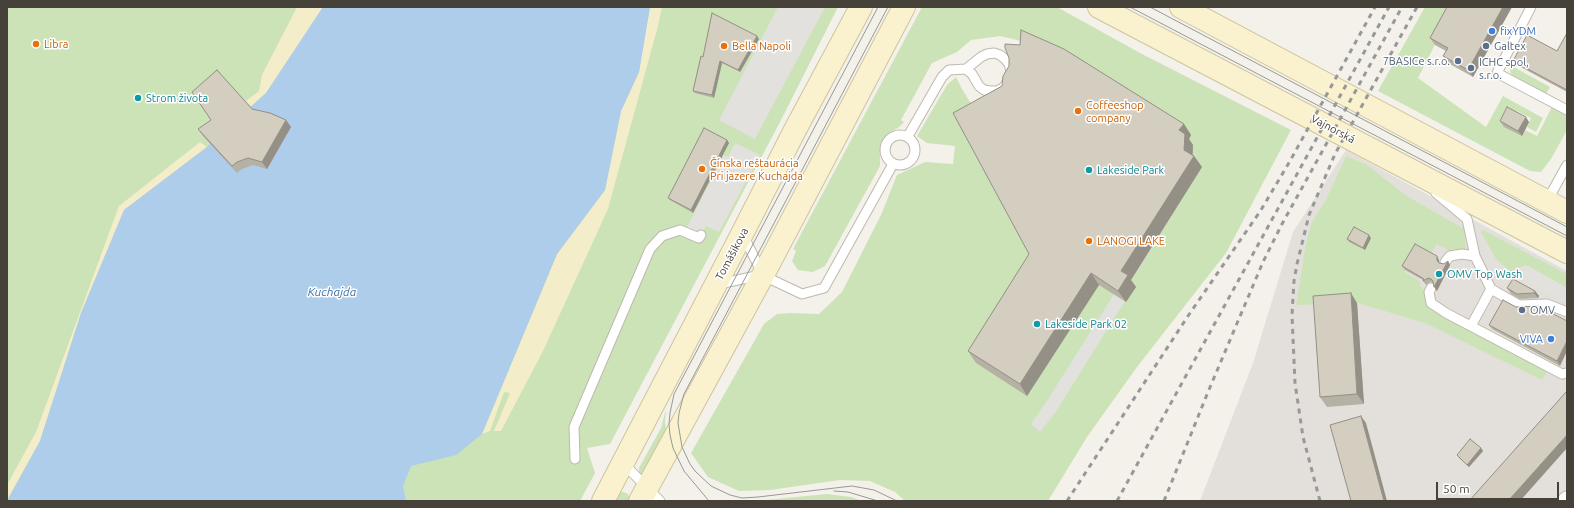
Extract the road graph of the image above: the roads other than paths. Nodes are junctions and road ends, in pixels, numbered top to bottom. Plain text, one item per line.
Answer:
1 (861, 7) edge
2 (904, 7) edge
3 (1099, 7) edge
4 (1181, 7) edge
5 (1530, 7) edge
6 (966, 69) junction
7 (1567, 110) edge
8 (908, 136) junction
9 (893, 164) junction
10 (1567, 165) edge
11 (1408, 169) junction
12 (1547, 201) junction
13 (1567, 212) edge
14 (742, 234) junction
15 (701, 235) dead end
16 (1567, 252) edge
17 (1475, 256) junction
18 (1445, 262) edge
19 (763, 275) junction
20 (715, 284) junction
21 (1432, 288) edge
22 (1491, 289) junction
23 (1567, 312) edge
24 (1471, 326) junction
25 (1565, 374) edge
26 (575, 459) dead end
27 (623, 463) junction
28 (649, 497) edge
29 (603, 501) edge

1 - 14 main road, Tomášikova
2 - 19 main road
3 - 11 main road, Vajnorská
4 - 12 main road
5 - 7 lane
6 - 6 lane
6 - 8 lane
8 - 9 lane
8 - 9 lane
9 - 19 lane
10 - 12 lane
11 - 16 main road, Vajnorská
11 - 17 lane
12 - 13 main road
14 - 19 lane
14 - 20 main road, Tomášikova
15 - 26 lane
17 - 18 lane
17 - 22 lane
19 - 20 lane
19 - 28 main road
20 - 27 main road, Tomášikova
21 - 24 lane
22 - 23 lane
22 - 24 lane
24 - 25 lane
27 - 28 lane
27 - 29 main road, Tomášikova

